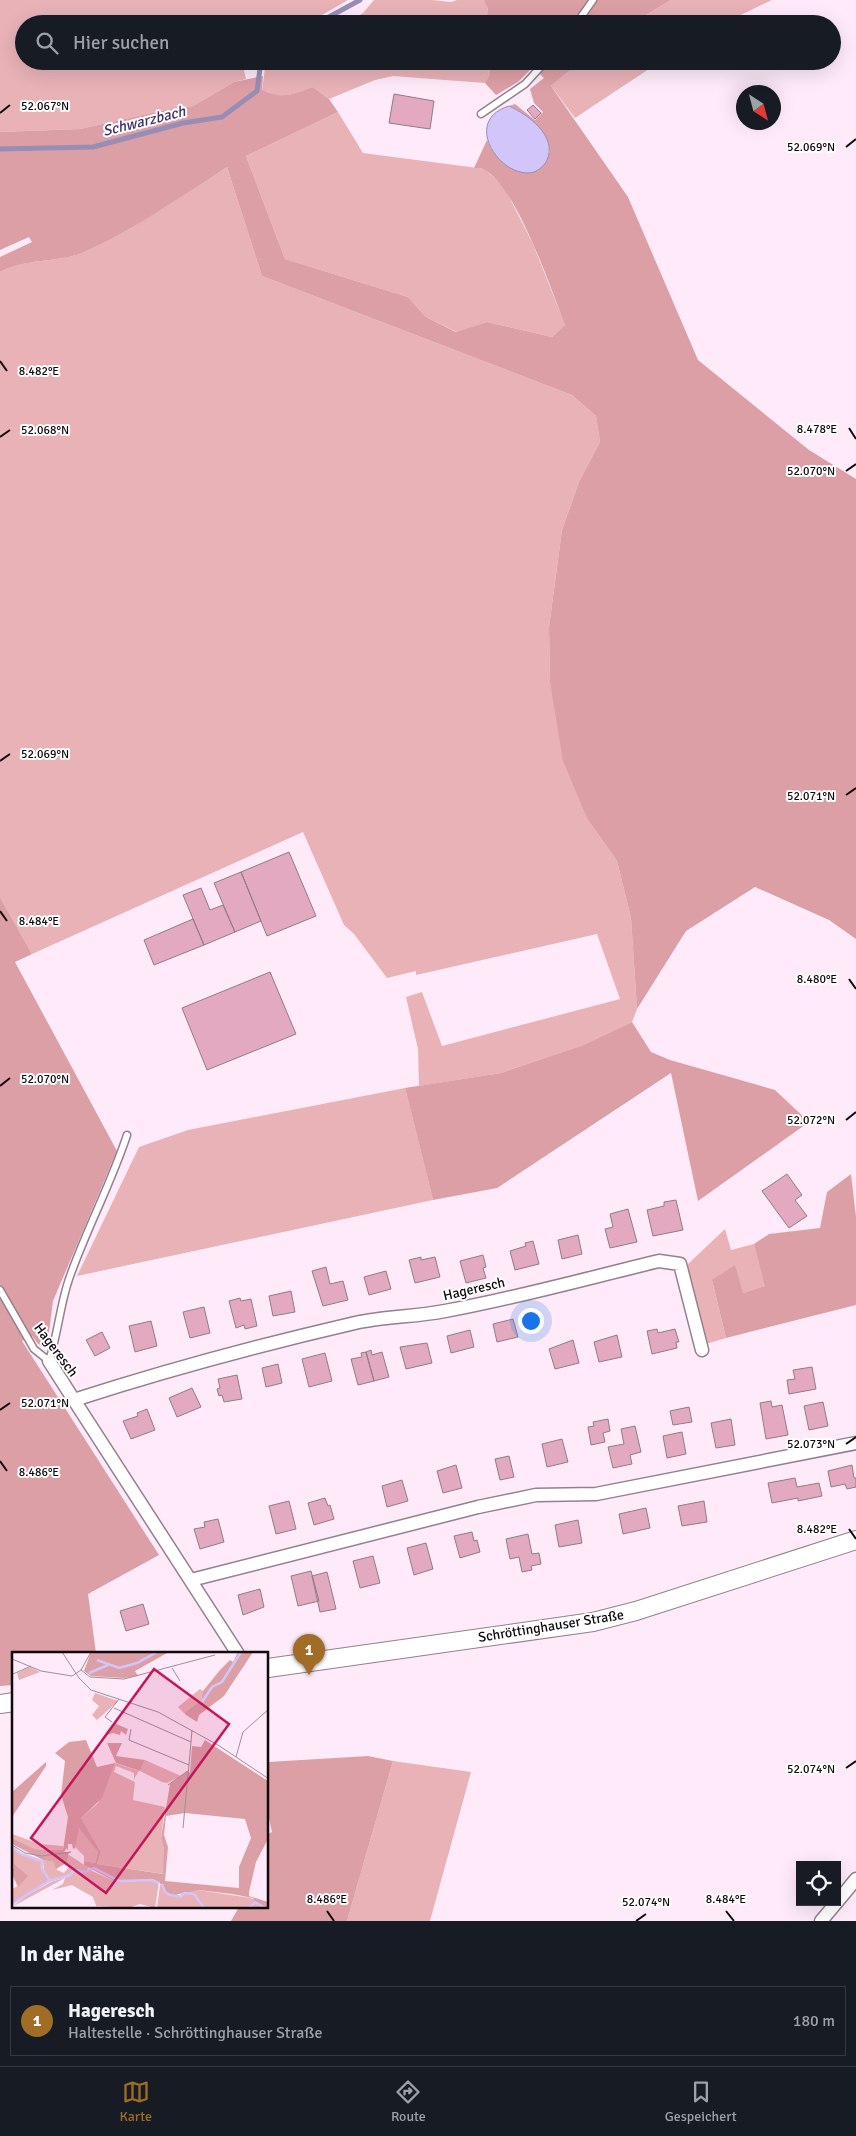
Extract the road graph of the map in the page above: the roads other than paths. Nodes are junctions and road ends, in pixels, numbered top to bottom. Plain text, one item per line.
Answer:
1 (593, 0) edge
2 (582, 15) edge
3 (538, 70) edge
4 (481, 114) dead end
5 (127, 1135) dead end
6 (0, 1290) edge
7 (702, 1350) dead end
8 (49, 1361) junction
9 (74, 1400) junction
10 (856, 1443) edge
11 (856, 1540) edge
12 (191, 1580) junction
13 (237, 1652) edge
14 (269, 1668) edge
15 (856, 1879) edge
16 (841, 1897) edge
17 (834, 1906) edge
18 (821, 1921) edge

1 - 2 lane
3 - 4 lane
5 - 8 lane
6 - 8 lane, Hageresch
7 - 9 street, Hageresch
8 - 9 street, Hageresch
9 - 12 street, Hageresch
10 - 12 street
11 - 14 main road, Schröttinghauser Straße
12 - 13 street, Hageresch
15 - 16 street
17 - 18 street

